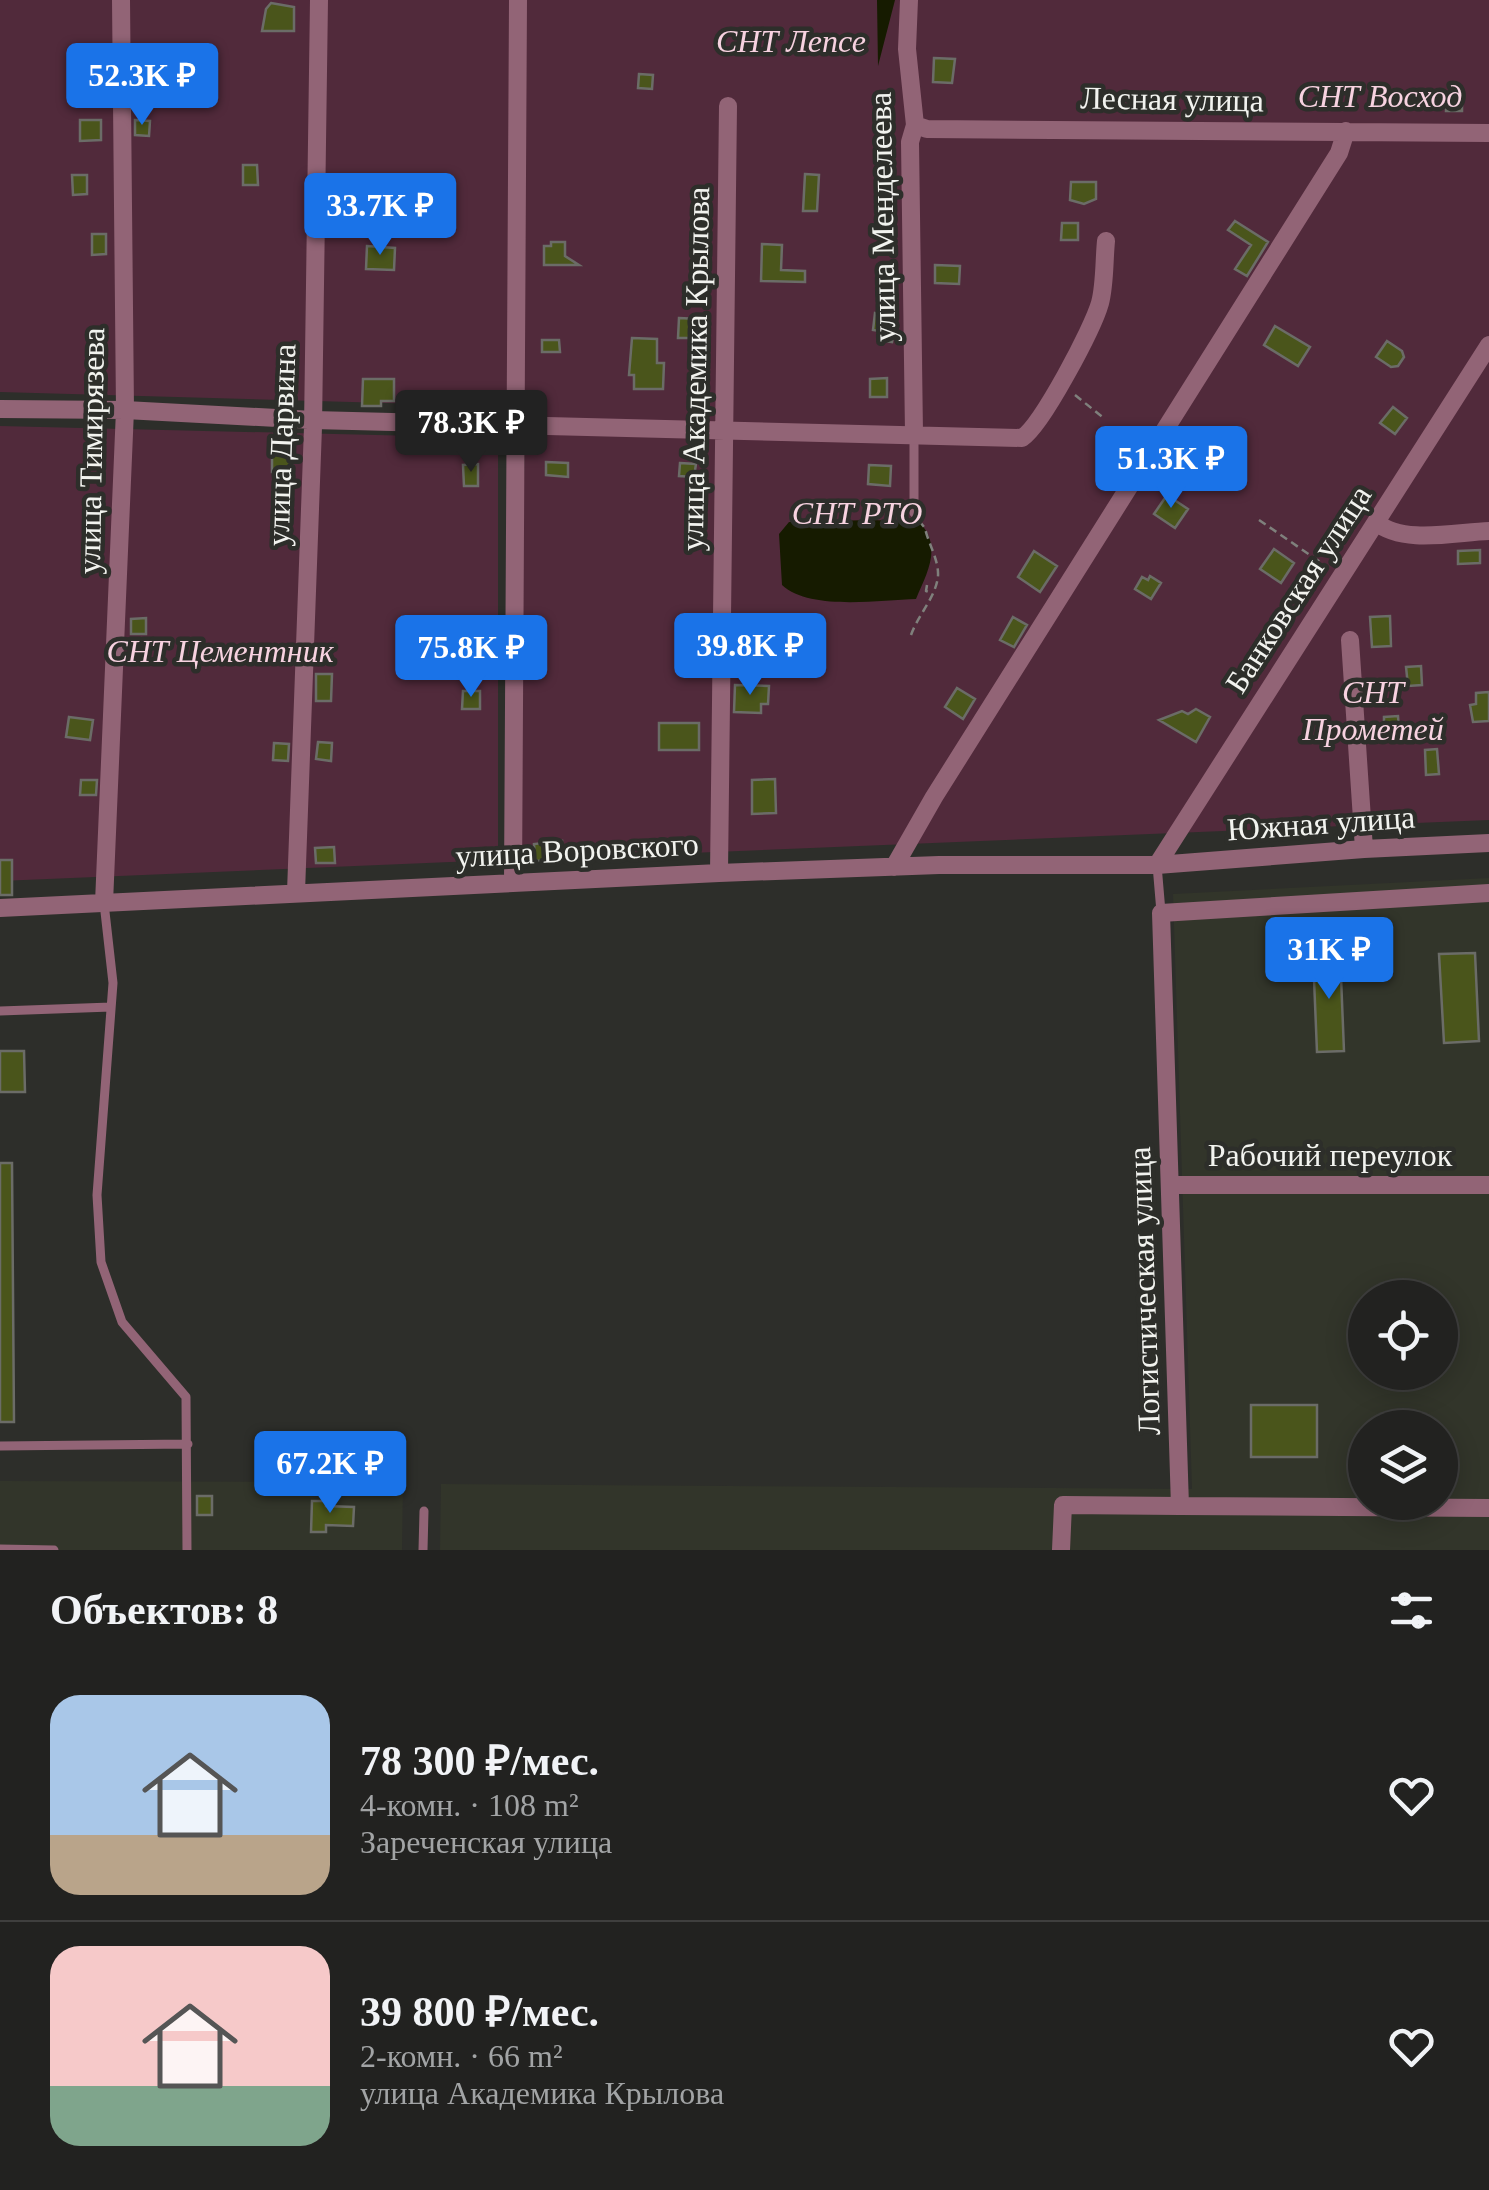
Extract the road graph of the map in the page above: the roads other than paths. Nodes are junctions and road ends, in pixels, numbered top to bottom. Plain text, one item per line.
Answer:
1 (122, 0) edge
2 (319, 0) edge
3 (518, 0) edge
4 (909, 0) edge
5 (728, 106) dead end
6 (916, 125) junction
7 (1346, 131) junction
8 (1489, 134) edge
9 (1106, 241) dead end
10 (1489, 345) edge
11 (0, 410) edge
12 (125, 410) junction
13 (313, 420) junction
14 (516, 425) junction
15 (724, 430) junction
16 (914, 433) junction
17 (917, 517) road end
18 (1376, 522) junction
19 (1489, 531) edge
20 (1350, 640) dead end
21 (1489, 843) edge
22 (1364, 848) junction
23 (1156, 865) junction
24 (894, 867) junction
25 (719, 873) junction
26 (514, 884) junction
27 (296, 892) junction
28 (1489, 893) edge
29 (104, 903) junction
30 (0, 908) edge
31 (1161, 913) junction
32 (111, 1007) junction
33 (0, 1011) edge
34 (1172, 1184) junction
35 (1489, 1185) edge
36 (188, 1444) junction
37 (0, 1446) edge
38 (1180, 1506) junction
39 (1489, 1508) edge
40 (424, 1511) dead end
41 (0, 1549) edge
42 (54, 1550) edge
43 (188, 1550) edge
44 (423, 1550) edge
45 (1062, 1550) edge

1 - 12 street, улица Тимирязева
2 - 13 street, улица Дарвина
3 - 14 street
4 - 6 street, улица Менделеева
5 - 15 street, улица Академика Крылова
6 - 7 street, Лесная улица
6 - 16 street, улица Менделеева
7 - 8 street, Лесная улица
7 - 24 street
9 - 16 street
10 - 18 street, Банковская улица
11 - 12 street
12 - 13 street
12 - 29 street, улица Тимирязева
13 - 14 street
13 - 27 street, улица Дарвина
14 - 15 street
14 - 26 street
15 - 16 street
15 - 25 street, улица Академика Крылова
16 - 17 lane
18 - 19 street
18 - 23 street, Банковская улица
20 - 22 street
21 - 22 street, Южная улица
22 - 23 street, Южная улица
23 - 24 street, улица Воровского
23 - 31 lane
24 - 25 street, улица Воровского
25 - 26 street, улица Воровского
26 - 27 street, улица Воровского
27 - 29 street, улица Воровского
28 - 31 street
29 - 30 street, улица Воровского
29 - 32 lane
31 - 34 street, Логистическая улица
32 - 33 lane
32 - 36 lane
34 - 35 street, Рабочий переулок
34 - 38 street, Логистическая улица
36 - 37 lane
36 - 43 lane
38 - 39 street
38 - 45 street
40 - 44 lane
41 - 42 lane

